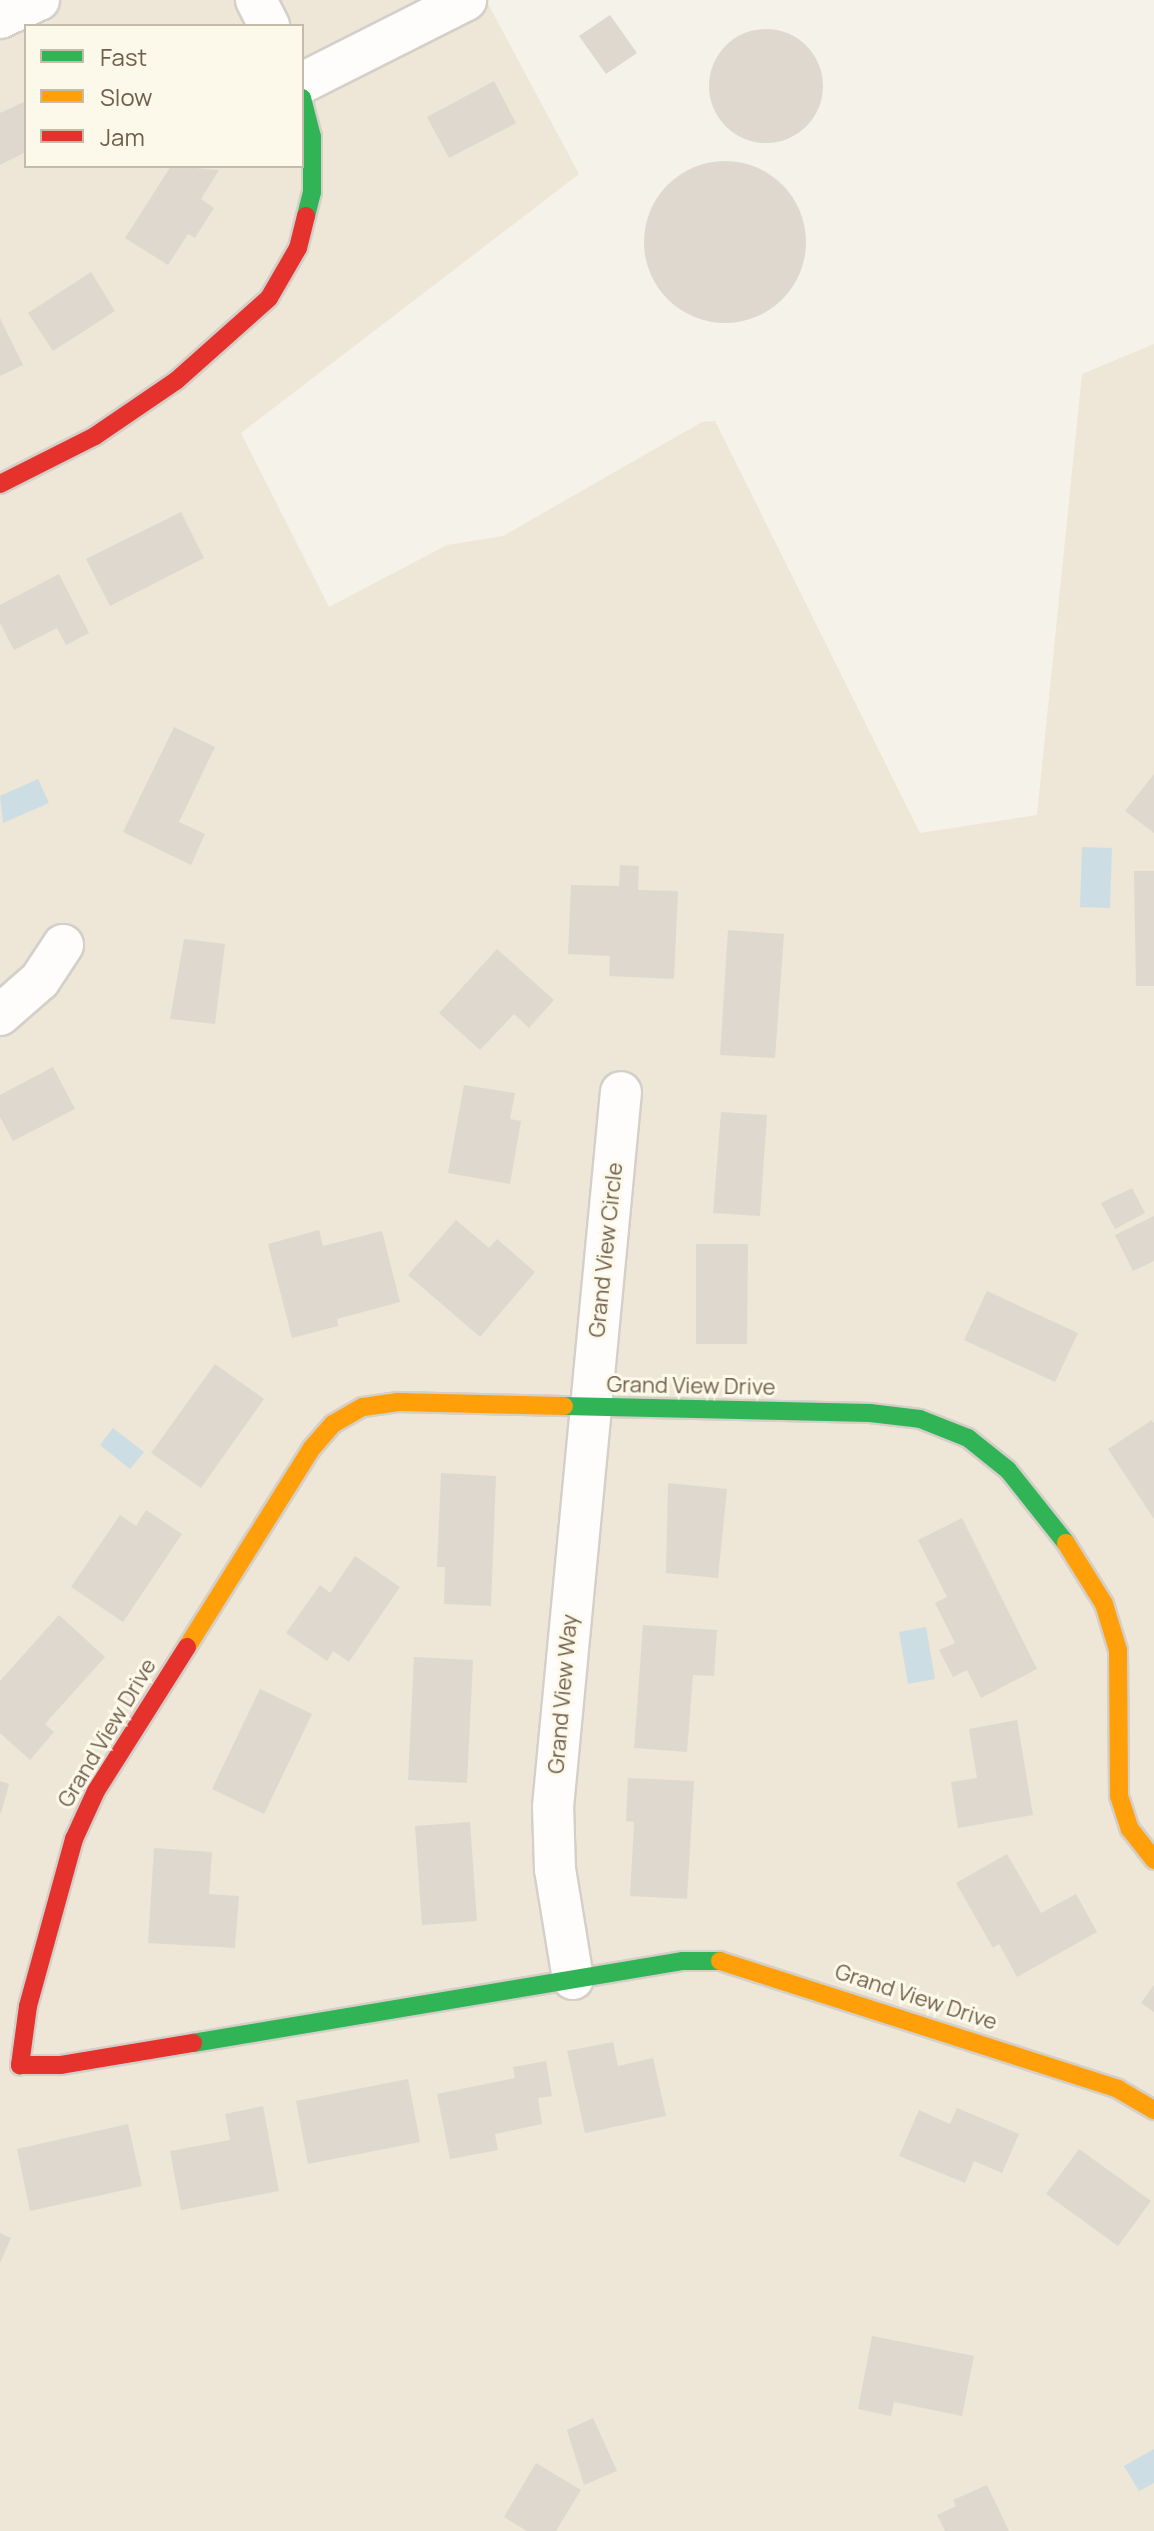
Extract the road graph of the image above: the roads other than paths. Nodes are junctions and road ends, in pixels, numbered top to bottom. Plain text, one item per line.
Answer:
1 (39, 0) edge
2 (256, 0) edge
3 (466, 0) edge
4 (0, 18) edge
5 (268, 24) edge
6 (304, 82) edge
7 (304, 106) edge
8 (0, 484) edge
9 (63, 945) dead end
10 (0, 1015) edge
11 (621, 1092) dead end
12 (590, 1408) junction
13 (1154, 1860) edge
14 (573, 1979) junction
15 (10, 2073) edge
16 (1154, 2110) edge

1 - 4 street
2 - 5 street
3 - 6 street
7 - 8 street
9 - 10 street
11 - 12 street, Grand View Circle
12 - 13 street, Grand View Drive
12 - 14 street, Grand View Way
12 - 15 street, Grand View Drive
14 - 15 street, Grand View Drive
14 - 16 street, Grand View Drive

